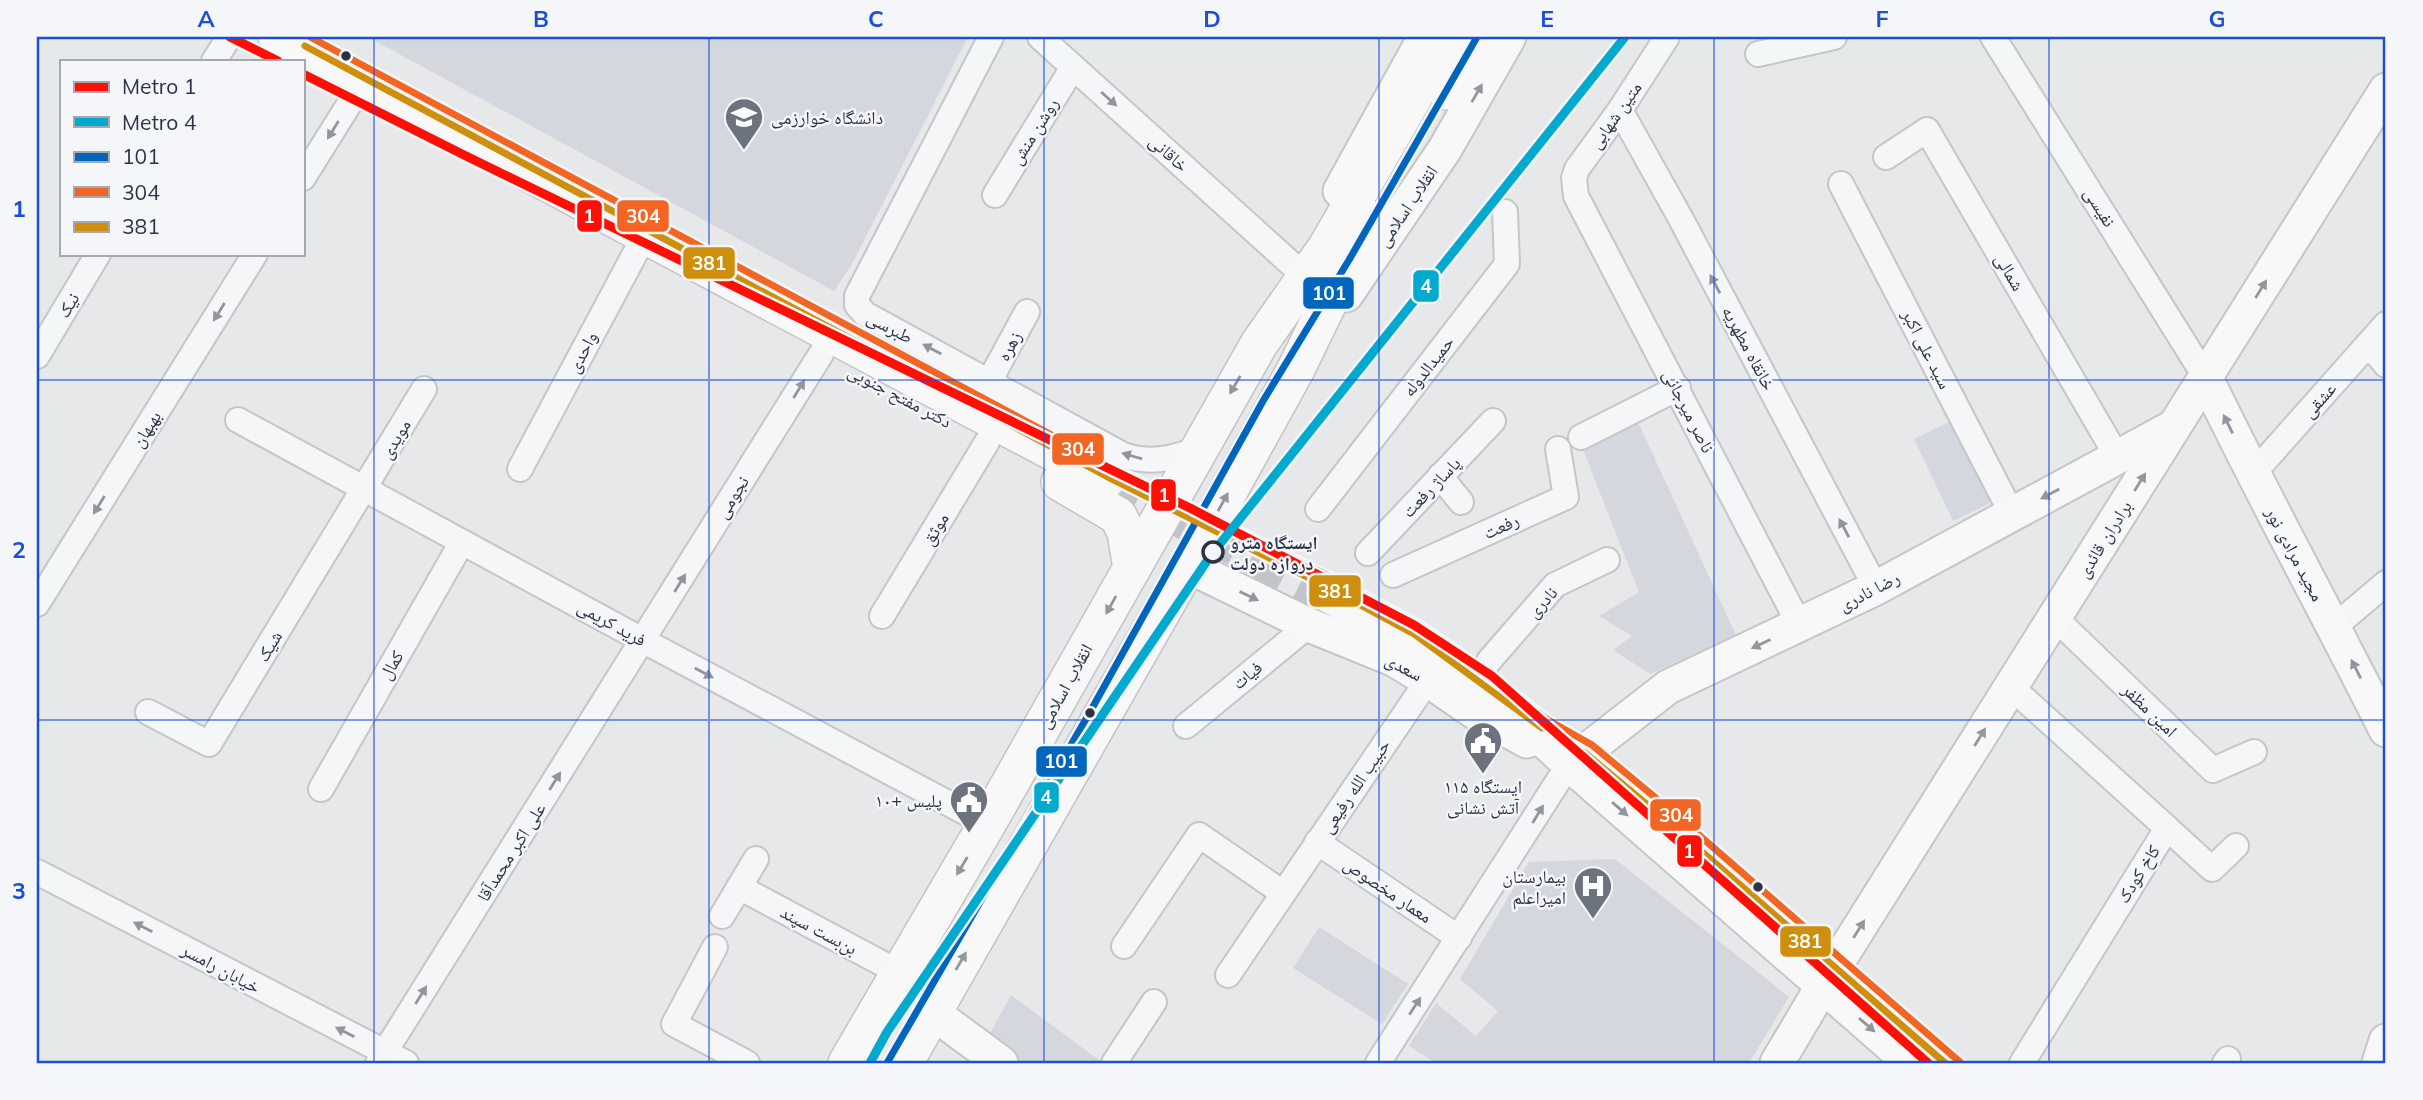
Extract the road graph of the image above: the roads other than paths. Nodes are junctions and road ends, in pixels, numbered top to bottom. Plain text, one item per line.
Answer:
1 (229, 37) edge
2 (277, 37) edge
3 (991, 37) edge
4 (1040, 37) edge
5 (1425, 37) edge
6 (1448, 37) edge
7 (1477, 37) edge
8 (1509, 37) edge
9 (1667, 37) edge
10 (1834, 37) edge
11 (1993, 37) edge
12 (1758, 54) dead end
13 (215, 60) edge
14 (1073, 67) junction
15 (363, 82) junction
16 (2386, 90) edge
17 (1619, 110) junction
18 (1886, 157) dead end
19 (304, 176) edge
20 (1841, 184) dead end
21 (995, 195) dead end
22 (1576, 196) joint
23 (1505, 212) dead end
24 (645, 235) junction
25 (97, 256) edge
26 (254, 256) edge
27 (1298, 270) junction
28 (1027, 312) dead end
29 (2386, 324) edge
30 (1259, 344) junction
31 (2368, 345) junction
32 (821, 354) junction
33 (37, 356) edge
34 (2386, 365) edge
35 (1296, 369) junction
36 (2206, 378) junction
37 (990, 380) junction
38 (1678, 388) junction
39 (425, 389) dead end
40 (238, 420) dead end
41 (1493, 421) dead end
42 (2175, 426) junction
43 (1581, 437) dead end
44 (987, 442) junction
45 (1198, 449) junction
46 (1558, 449) dead end
47 (2118, 458) junction
48 (520, 469) dead end
49 (2252, 475) junction
50 (1440, 476) junction
51 (1106, 480) tunnel mouth
52 (365, 489) junction
53 (1461, 502) dead end
54 (1318, 509) dead end
55 (2012, 514) junction
56 (462, 542) junction
57 (1368, 553) dead end
58 (1607, 559) dead end
59 (1188, 566) junction
60 (1132, 568) junction
61 (1393, 575) dead end
62 (2386, 583) edge
63 (1876, 589) junction
64 (1323, 593) tunnel mouth
65 (37, 604) edge
66 (882, 616) dead end
67 (2055, 618) junction
68 (1309, 625) junction
69 (1800, 626) junction
70 (2334, 627) junction
71 (644, 641) junction
72 (1489, 661) dead end
73 (1428, 680) junction
74 (2011, 687) junction
75 (148, 712) dead end
76 (1548, 720) dead end
77 (1186, 726) dead end
78 (2386, 730) edge
79 (2254, 752) dead end
80 (1569, 764) junction
81 (321, 789) dead end
82 (987, 824) junction
83 (2167, 828) junction
84 (1317, 842) junction
85 (2236, 846) dead end
86 (756, 859) dead end
87 (37, 872) edge
88 (739, 887) junction
89 (1283, 893) junction
90 (722, 916) dead end
91 (1459, 938) junction
92 (1124, 946) dead end
93 (715, 947) dead end
94 (900, 973) junction
95 (1228, 975) dead end
96 (1822, 987) junction
97 (1154, 1002) dead end
98 (932, 1012) junction
99 (2386, 1041) edge
100 (389, 1060) edge
101 (747, 1063) edge
102 (847, 1063) edge
103 (904, 1063) edge
104 (1001, 1063) edge
105 (1114, 1063) edge
106 (1378, 1063) edge
107 (1777, 1063) edge
108 (1911, 1063) edge
109 (2022, 1063) edge
110 (2379, 1063) edge

1 - 13 street
2 - 15 main road, دکتر مفتح جنوبی
37 -> 3 street, طبرسی
4 - 14 street, خاقانی
5 - 27 main road, انقلاب اسلامی
6 - 30 main road, انقلاب اسلامی
7 - 35 main road, انقلاب اسلامی
35 -> 8 main road, انقلاب اسلامی
9 - 17 street, متین شهابی
10 - 12 street
11 - 36 street, نفیسی
14 - 21 street, روشن منش
14 -> 27 street, خاقانی
15 -> 19 street
15 - 24 main road, دکتر مفتح جنوبی
36 -> 16 main road, برادران قائدی
17 - 22 street, متین شهابی
63 -> 17 street, خانقاه مطهریه
18 - 47 street, شمالی
20 - 55 street, سید علی اکبر
22 - 38 street, ناصر میرجانی
23 - 54 street, حمیدالدوله
24 - 32 main road, دکتر مفتح جنوبی
24 - 48 street, واحدی
24 - 51 main road, دکتر مفتح جنوبی
25 - 33 street, نیک
26 -> 65 street, بهبهان
27 - 30 main road, انقلاب اسلامی
28 - 37 street, زهره
29 - 31 street, عشقی
30 -> 45 main road, انقلاب اسلامی
31 - 34 street
31 - 49 street, عشقی
32 - 44 main road, دکتر مفتح جنوبی
71 -> 32 street, نجومی
59 -> 35 main road, انقلاب اسلامی
36 - 42 main road, برادران قائدی
49 -> 36 main road, مجید مرادی نور
45 -> 37 street, طبرسی
38 - 43 street
38 - 69 street, ناصر میرجانی
39 - 52 street, مویدی
40 - 52 street, فرید کریمی
41 - 50 street, پاساژ رفعت
42 - 47 main road, رضا نادری
67 -> 42 main road, برادران قائدی
44 - 60 main road, دکتر مفتح جنوبی
44 - 66 street, موثق
45 - 60 main road, انقلاب اسلامی
46 - 61 street, رفعت
47 -> 55 main road, رضا نادری
49 - 70 main road, مجید مرادی نور
50 - 53 street
50 - 57 street, پاساژ رفعت
52 - 56 street, فرید کریمی
52 - 75 street, شیک
55 - 63 main road, رضا نادری
56 - 71 street, فرید کریمی
56 - 81 street, کمال
58 - 72 street, نادری
59 -> 68 main road, سعدی
98 -> 59 main road, انقلاب اسلامی
60 -> 82 main road, انقلاب اسلامی
62 - 70 street
63 - 69 main road, رضا نادری
64 - 80 main road
67 - 74 main road, برادران قائدی
67 - 79 street, امین مظفر
68 - 73 main road, سعدی
68 - 77 street, فیات
69 -> 80 main road, رضا نادری
78 -> 70 main road, مجید مرادی نور
71 -> 82 street, فرید کریمی
100 -> 71 street, علی اکبر محمدآقا
73 - 80 main road, سعدی
73 - 84 street, حبیب الله رفیعی
74 - 83 street, کاخ کودک
96 -> 74 main road, برادران قائدی
76 - 80 main road
91 -> 80 street
80 -> 96 main road
82 -> 94 main road, انقلاب اسلامی
83 - 85 street
83 - 109 street, کاخ کودک
84 - 89 street, حبیب الله رفیعی
84 - 91 street, معمار مخصوص
86 - 88 street
100 -> 87 street, خیابان رامسر
88 - 90 street
88 - 94 street, بن‌بست سپند
89 - 92 street
89 - 95 street, حبیب الله رفیعی
106 -> 91 street
93 - 101 street
94 - 102 main road, انقلاب اسلامی
96 - 107 main road, برادران قائدی
96 -> 108 main road
97 - 105 street
98 - 103 main road, انقلاب اسلامی
98 - 104 main road
99 - 110 main road

